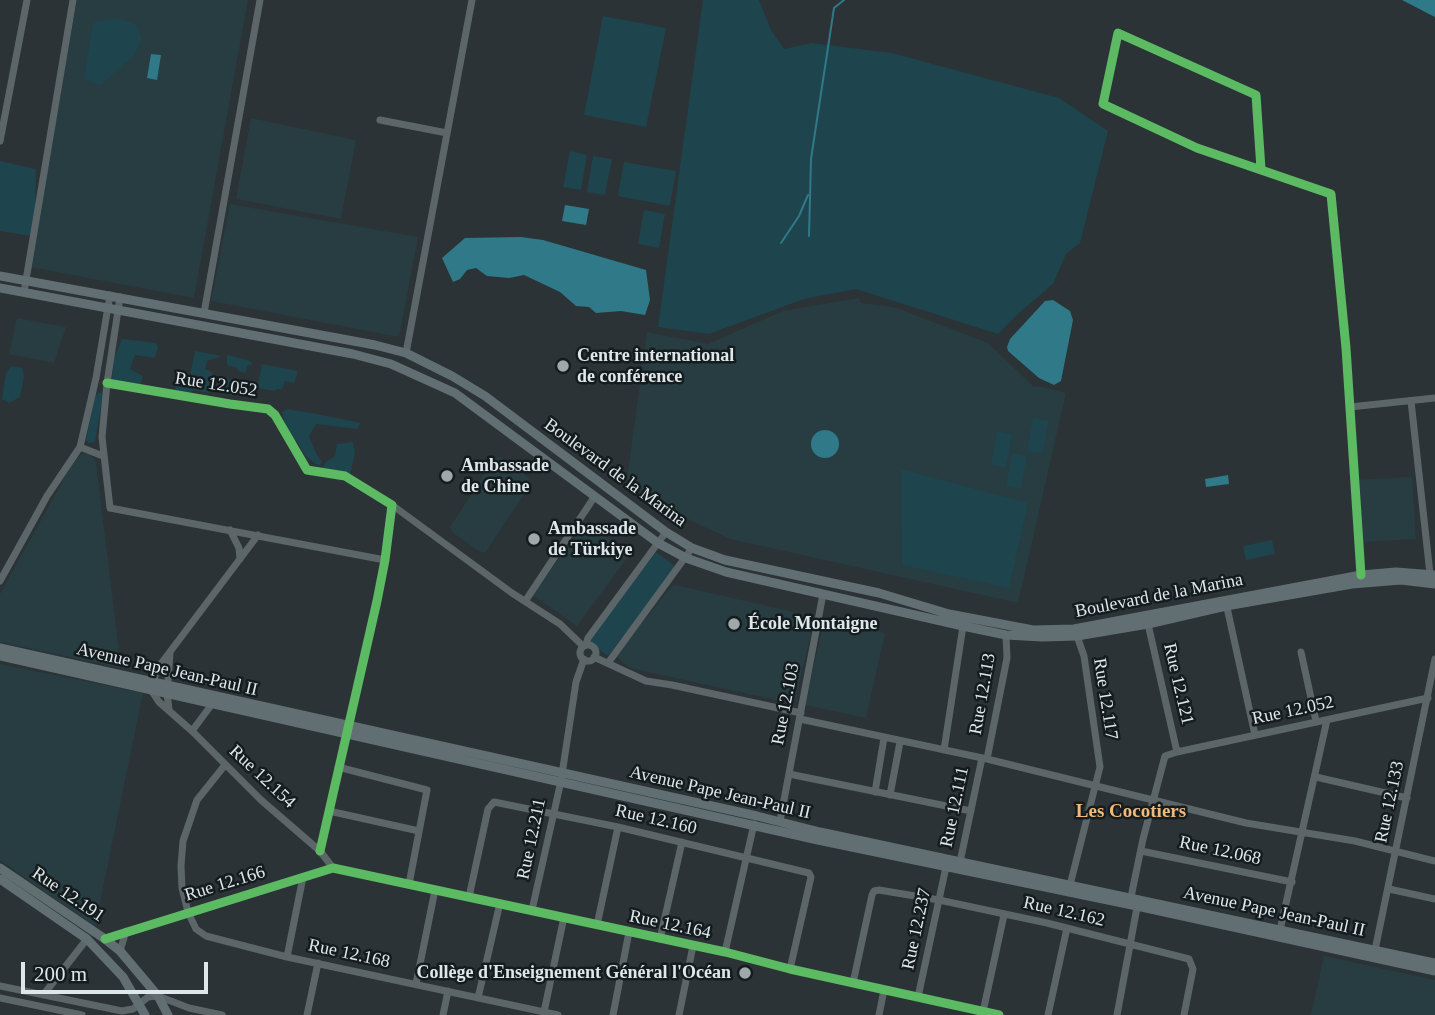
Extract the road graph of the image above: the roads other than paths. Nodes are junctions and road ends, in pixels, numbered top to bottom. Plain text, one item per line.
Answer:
1 (27, 0) edge
2 (73, 0) edge
3 (260, 0) edge
4 (472, 0) edge
5 (380, 121) dead end
6 (447, 133) junction
7 (0, 141) edge
8 (1261, 169) junction
9 (0, 276) edge
10 (26, 281) junction
11 (0, 288) edge
12 (23, 292) junction
13 (110, 295) junction
14 (120, 297) junction
15 (113, 309) junction
16 (204, 313) junction
17 (406, 353) junction
18 (107, 386) junction
19 (94, 388) junction
20 (1435, 398) edge
21 (1411, 401) junction
22 (1350, 407) junction
23 (80, 447) junction
24 (103, 456) junction
25 (595, 496) junction
26 (392, 505) junction
27 (230, 530) junction
28 (666, 532) junction
29 (258, 535) junction
30 (658, 543) junction
31 (692, 548) junction
32 (686, 558) junction
33 (240, 560) junction
34 (385, 560) junction
35 (1432, 574) edge
36 (1361, 575) junction
37 (0, 581) edge
38 (1435, 584) edge
39 (824, 594) junction
40 (526, 600) junction
41 (1226, 603) junction
42 (1148, 624) junction
43 (963, 626) junction
44 (1006, 635) junction
45 (1077, 636) junction
46 (584, 646) junction
47 (0, 648) edge
48 (1301, 652) dead end
49 (170, 653) junction
50 (0, 656) edge
51 (594, 657) junction
52 (584, 659) junction
53 (1435, 659) edge
54 (608, 663) junction
55 (152, 686) junction
56 (168, 690) junction
57 (1428, 698) junction
58 (212, 704) junction
59 (169, 709) junction
60 (800, 716) junction
61 (1327, 720) junction
62 (1316, 721) junction
63 (348, 730) junction
64 (192, 731) junction
65 (1255, 735) junction
66 (884, 738) junction
67 (900, 742) junction
68 (944, 750) junction
69 (1177, 752) junction
70 (984, 759) junction
71 (225, 765) junction
72 (338, 767) junction
73 (789, 774) junction
74 (1316, 777) junction
75 (561, 778) junction
76 (1095, 785) junction
77 (875, 792) junction
78 (890, 795) junction
79 (1407, 798) junction
80 (1153, 801) junction
81 (329, 811) junction
82 (971, 811) junction
83 (554, 813) junction
84 (780, 821) junction
85 (754, 824) junction
86 (618, 827) junction
87 (419, 831) junction
88 (1303, 832) junction
89 (682, 842) junction
90 (320, 851) junction
91 (1141, 851) junction
92 (1396, 851) junction
93 (747, 857) junction
94 (1435, 861) edge
95 (960, 862) junction
96 (0, 867) edge
97 (946, 867) junction
98 (333, 868) junction
99 (303, 877) junction
100 (0, 879) edge
101 (1292, 882) junction
102 (408, 884) junction
103 (1070, 885) junction
104 (1389, 889) junction
105 (435, 890) junction
106 (469, 897) junction
107 (1435, 899) edge
108 (939, 900) junction
109 (1136, 900) junction
110 (500, 903) junction
111 (532, 910) junction
112 (188, 912) junction
113 (1004, 915) junction
114 (565, 917) junction
115 (597, 925) junction
116 (1067, 928) junction
117 (1280, 930) junction
118 (126, 931) junction
119 (629, 932) junction
120 (87, 939) junction
121 (105, 939) junction
122 (660, 939) junction
123 (1129, 944) junction
124 (693, 946) junction
125 (1375, 950) junction
126 (120, 951) junction
127 (725, 952) junction
128 (287, 957) junction
129 (318, 963) junction
130 (1435, 963) edge
131 (790, 969) junction
132 (1435, 971) edge
133 (853, 983) junction
134 (416, 984) junction
135 (0, 986) edge
136 (884, 990) junction
137 (448, 991) junction
138 (44, 994) junction
139 (158, 996) junction
140 (918, 997) junction
141 (0, 998) edge
142 (478, 998) junction
143 (948, 1004) junction
144 (139, 1005) junction
145 (189, 1008) junction
146 (544, 1012) junction
147 (983, 1012) junction
148 (82, 1015) edge
149 (145, 1015) edge
150 (168, 1015) edge
151 (180, 1015) edge
152 (222, 1015) edge
153 (307, 1015) edge
154 (443, 1015) edge
155 (558, 1015) edge
156 (613, 1015) edge
157 (679, 1015) edge
158 (879, 1015) edge
159 (946, 1015) edge
160 (999, 1015) edge
161 (1048, 1015) edge
162 (1117, 1015) edge
163 (1184, 1015) edge

1 - 7 street
2 - 10 street
3 - 16 street
4 - 6 street
5 - 6 street
6 - 17 street
8 - 8 street
8 - 22 street
9 - 10 main road, Boulevard de la Marina
10 - 12 street
10 - 13 main road, Boulevard de la Marina
11 - 12 main road, Boulevard de la Marina
12 - 15 main road, Boulevard de la Marina
13 - 14 main road, Boulevard de la Marina
13 - 15 street
14 - 15 street
14 - 16 main road, Boulevard de la Marina
15 - 18 street
15 - 19 street
15 - 25 main road, Boulevard de la Marina
16 - 17 main road, Boulevard de la Marina
17 - 28 main road, Boulevard de la Marina
18 - 19 street, Rue 12.052
18 - 24 street
18 - 26 street, Rue 12.052
19 - 23 street
20 - 21 street
21 - 22 street
21 - 35 street
22 - 36 street
23 - 24 street
23 - 37 street
24 - 27 street
25 - 30 main road, Boulevard de la Marina
25 - 40 street
26 - 34 street
26 - 40 street, Rue 12.052
27 - 29 street
27 - 33 street
28 - 30 street
28 - 31 main road, Boulevard de la Marina
29 - 33 street
29 - 34 street
30 - 32 main road, Boulevard de la Marina
30 - 46 street
31 - 32 street
31 - 41 main road, Boulevard de la Marina
32 - 39 main road, Boulevard de la Marina
32 - 54 street
33 - 49 street
34 - 63 street
35 - 36 main road, Boulevard de la Marina
36 - 41 main road, Boulevard de la Marina
38 - 41 main road, Boulevard de la Marina
39 - 43 main road, Boulevard de la Marina
39 - 60 street, Rue 12.103
40 - 46 street, Rue 12.052
41 - 42 main road, Boulevard de la Marina
41 - 65 street
42 - 45 main road, Boulevard de la Marina
42 - 69 street, Rue 12.121
43 - 44 main road, Boulevard de la Marina
43 - 68 street
44 - 45 main road, Boulevard de la Marina
44 - 70 street, Rue 12.113
45 - 76 street, Rue 12.117
46 - 51 street
46 - 52 street
47 - 55 main road, Avenue Pape Jean-Paul II
48 - 62 street
49 - 55 street
49 - 56 street
50 - 55 main road, Avenue Pape Jean-Paul II
51 - 52 street
51 - 54 street
52 - 75 street, Rue 12.211
53 - 57 street, Rue 12.133
54 - 60 street
55 - 56 main road, Avenue Pape Jean-Paul II
55 - 59 street, Rue 12.154
56 - 58 main road, Avenue Pape Jean-Paul II
56 - 59 street
56 - 63 main road, Avenue Pape Jean-Paul II
57 - 61 street, Rue 12.052
57 - 79 street, Rue 12.133
58 - 63 main road, Avenue Pape Jean-Paul II
58 - 64 street
59 - 64 street, Rue 12.154
60 - 66 street
60 - 73 street, Rue 12.103
61 - 62 street, Rue 12.052
61 - 74 street
62 - 65 street, Rue 12.052
63 - 72 street
63 - 75 main road, Avenue Pape Jean-Paul II
64 - 71 street, Rue 12.154
65 - 69 street, Rue 12.052
66 - 67 street
66 - 77 street
67 - 68 street
67 - 78 street
68 - 70 street
69 - 80 street, Rue 12.052
70 - 76 street
70 - 82 street, Rue 12.111
71 - 90 street, Rue 12.154
71 - 112 street
72 - 81 street
72 - 87 street
73 - 77 street
73 - 84 street, Rue 12.103
74 - 79 street
74 - 88 street
75 - 83 street, Rue 12.211
75 - 84 main road, Avenue Pape Jean-Paul II
75 - 85 main road, Avenue Pape Jean-Paul II
76 - 80 street
76 - 103 street
77 - 78 street
78 - 82 street
79 - 92 street, Rue 12.133
80 - 88 street
80 - 91 street
81 - 87 street
81 - 90 street
82 - 95 street, Rue 12.111
83 - 86 street, Rue 12.160
83 - 106 street, Rue 12.160
83 - 111 street, Rue 12.211
84 - 95 main road, Avenue Pape Jean-Paul II
85 - 93 street
85 - 97 main road, Avenue Pape Jean-Paul II
86 - 89 street, Rue 12.160
86 - 115 street
87 - 102 street
88 - 92 street
88 - 101 street
89 - 93 street, Rue 12.160
89 - 122 street
90 - 98 street, Rue 12.154
91 - 101 street, Rue 12.068
91 - 109 street
92 - 94 street
92 - 104 street, Rue 12.133
93 - 127 street
93 - 131 street, Rue 12.160
95 - 103 main road, Avenue Pape Jean-Paul II
96 - 121 main road, Rue 12.191
97 - 108 street, Rue 12.237
97 - 109 main road, Avenue Pape Jean-Paul II
98 - 99 street, Rue 12.166
98 - 102 street, Rue 12.164
99 - 112 street, Rue 12.166
99 - 128 street
100 - 120 main road, Rue 12.191
101 - 117 street
102 - 105 street, Rue 12.164
103 - 109 main road, Avenue Pape Jean-Paul II
104 - 107 street
104 - 125 street, Rue 12.133
105 - 106 street, Rue 12.164
105 - 134 street
106 - 110 street, Rue 12.164
108 - 113 street, Rue 12.162
108 - 133 street, Rue 12.162
108 - 140 street, Rue 12.237
109 - 117 main road, Avenue Pape Jean-Paul II
109 - 123 street
109 - 132 main road, Avenue Pape Jean-Paul II
110 - 111 street, Rue 12.164
110 - 142 street
111 - 114 street, Rue 12.164
112 - 118 street, Rue 12.166
112 - 128 street, Rue 12.168
113 - 116 street, Rue 12.162
113 - 147 street
114 - 115 street, Rue 12.164
114 - 146 street
115 - 119 street, Rue 12.164
116 - 123 street, Rue 12.162
116 - 161 street
117 - 125 main road, Avenue Pape Jean-Paul II
118 - 121 street, Rue 12.166
118 - 126 street
119 - 122 street, Rue 12.164
119 - 156 street
120 - 138 street
120 - 144 main road, Rue 12.191
121 - 126 main road, Rue 12.191
122 - 124 street, Rue 12.164
123 - 162 street
123 - 163 street, Rue 12.162
124 - 127 street, Rue 12.164
124 - 157 street
125 - 130 main road, Avenue Pape Jean-Paul II
126 - 139 main road, Rue 12.191
127 - 131 street, Rue 12.164
128 - 129 street, Rue 12.168
129 - 134 street, Rue 12.168
129 - 153 street
131 - 133 street, Rue 12.164
133 - 136 street, Rue 12.164
134 - 137 street, Rue 12.168
135 - 138 street
136 - 140 street, Rue 12.164
136 - 158 street
137 - 142 street, Rue 12.168
137 - 154 street
138 - 144 street
139 - 144 street
139 - 145 street
139 - 150 main road, Rue 12.191
140 - 143 street, Rue 12.164
141 - 148 street
142 - 146 street, Rue 12.168
143 - 147 street, Rue 12.164
143 - 159 street
144 - 149 main road, Rue 12.191
145 - 151 street
145 - 152 street
146 - 155 street, Rue 12.168
147 - 160 street, Rue 12.164

